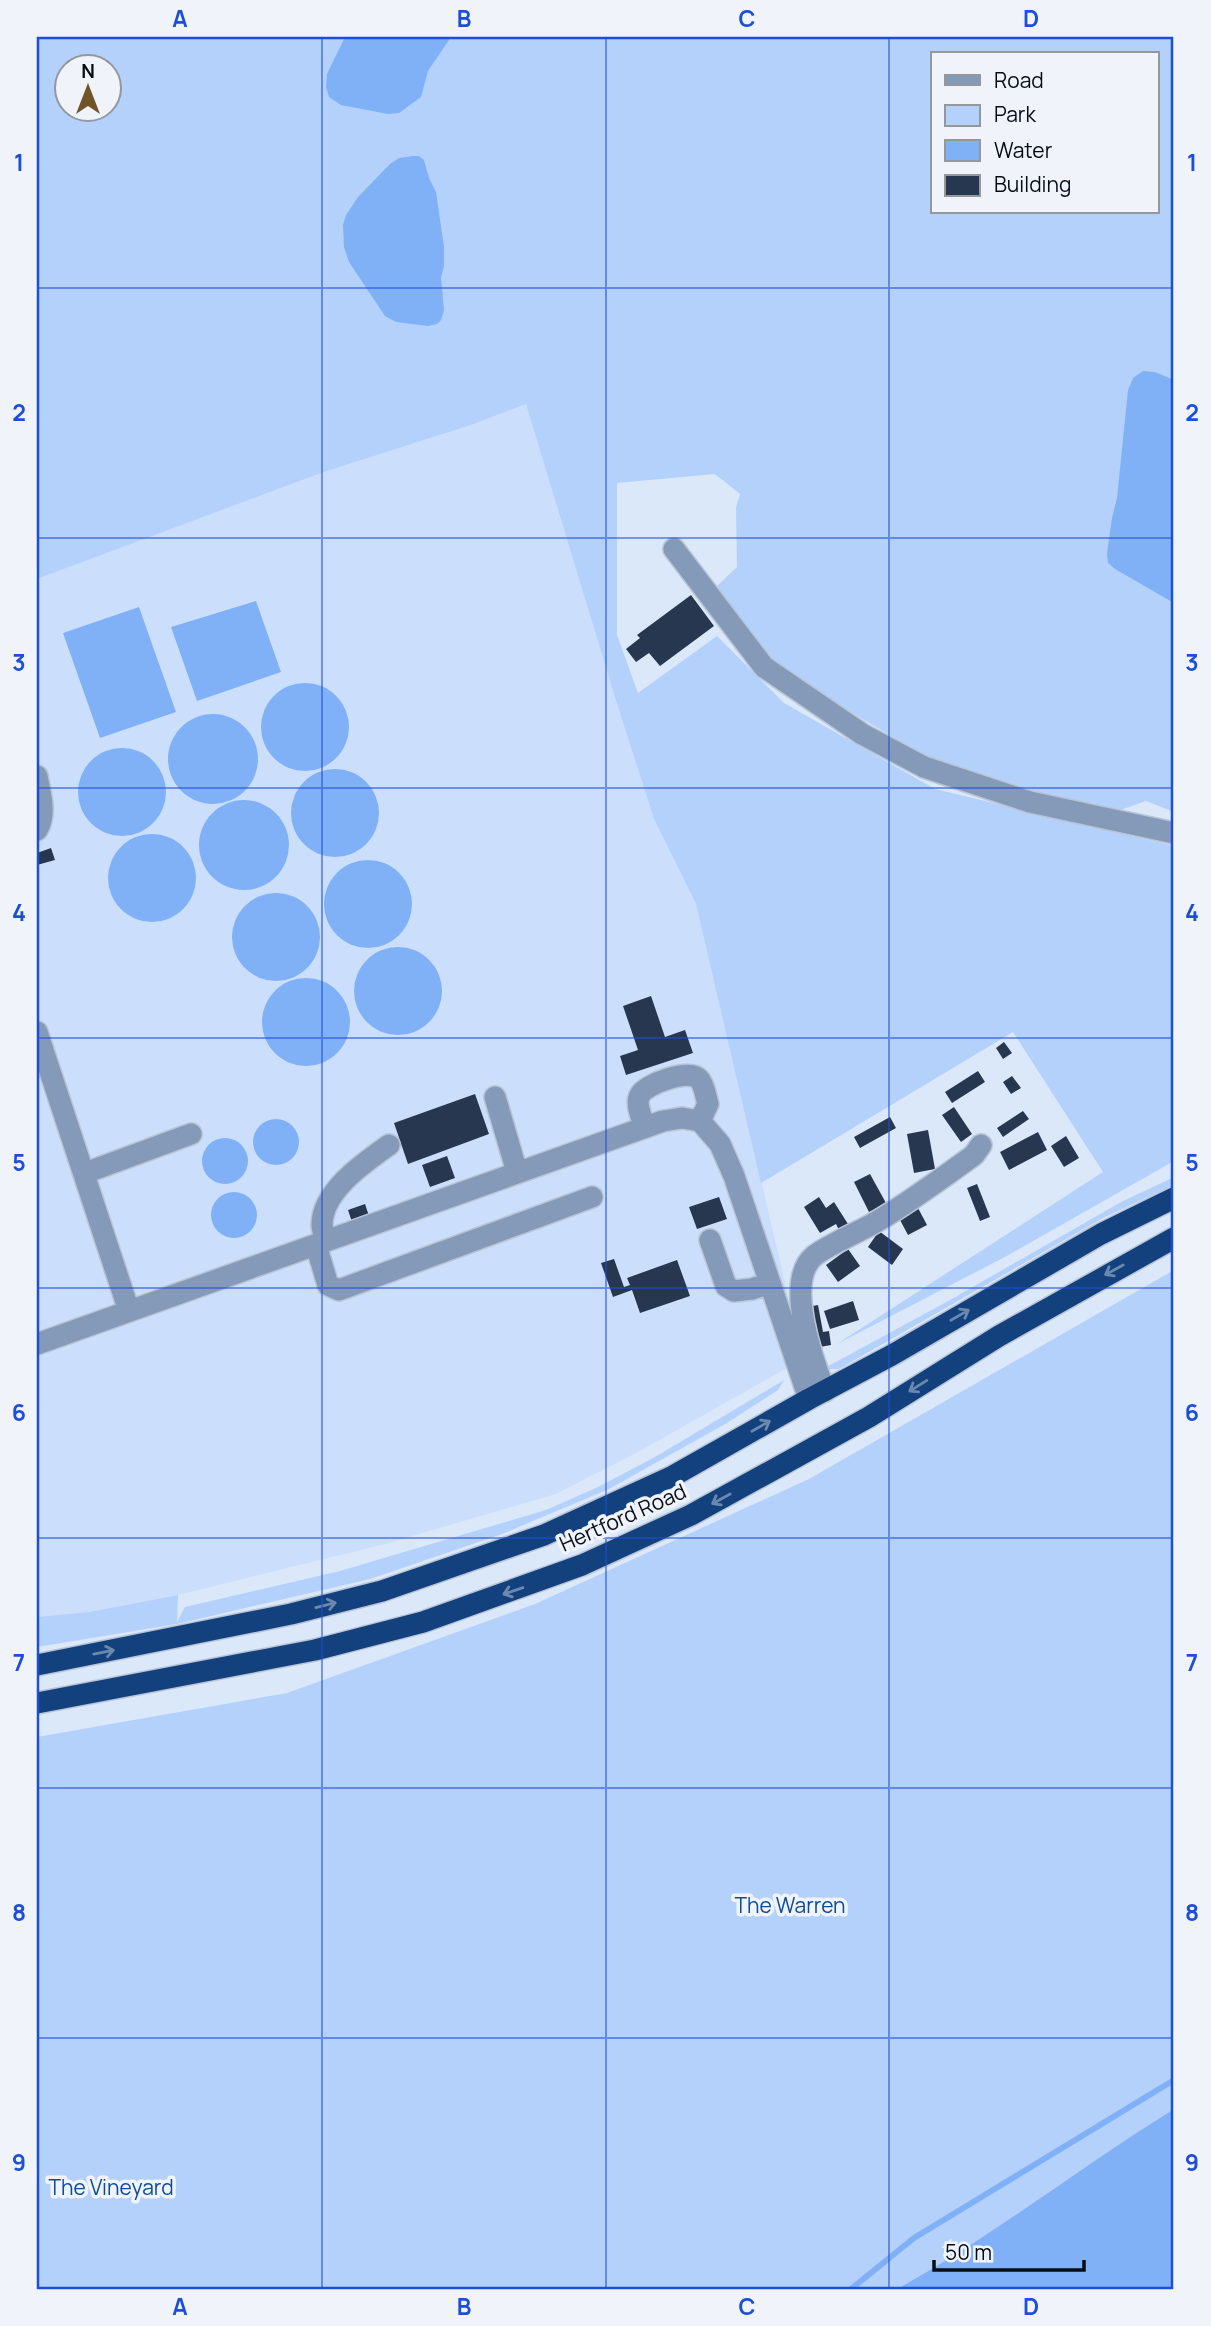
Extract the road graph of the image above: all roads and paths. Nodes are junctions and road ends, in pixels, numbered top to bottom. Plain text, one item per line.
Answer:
1 (674, 549) dead end
2 (37, 776) edge
3 (37, 830) edge
4 (1174, 833) edge
5 (37, 1032) edge
6 (495, 1097) dead end
7 (700, 1121) junction
8 (645, 1127) junction
9 (191, 1134) dead end
10 (390, 1145) dead end
11 (981, 1145) dead end
12 (517, 1172) junction
13 (85, 1173) junction
14 (592, 1197) dead end
15 (1174, 1198) edge
16 (1174, 1238) edge
17 (710, 1240) dead end
18 (321, 1243) junction
19 (769, 1283) junction
20 (129, 1311) junction
21 (37, 1344) edge
22 (817, 1395) junction
23 (37, 1665) edge
24 (37, 1703) edge

1 - 4 lane
2 - 3 lane
5 - 13 lane
6 - 12 lane
7 - 8 lane
7 - 8 lane
7 - 19 lane
8 - 12 lane
9 - 13 lane
10 - 18 lane
11 - 22 lane
12 - 18 lane
13 - 20 lane
14 - 18 lane
22 -> 15 highway, Hertford Road
16 -> 24 highway, Hertford Road
17 - 19 lane
18 - 20 lane
19 - 22 lane
20 - 21 lane
23 -> 22 highway, Hertford Road

